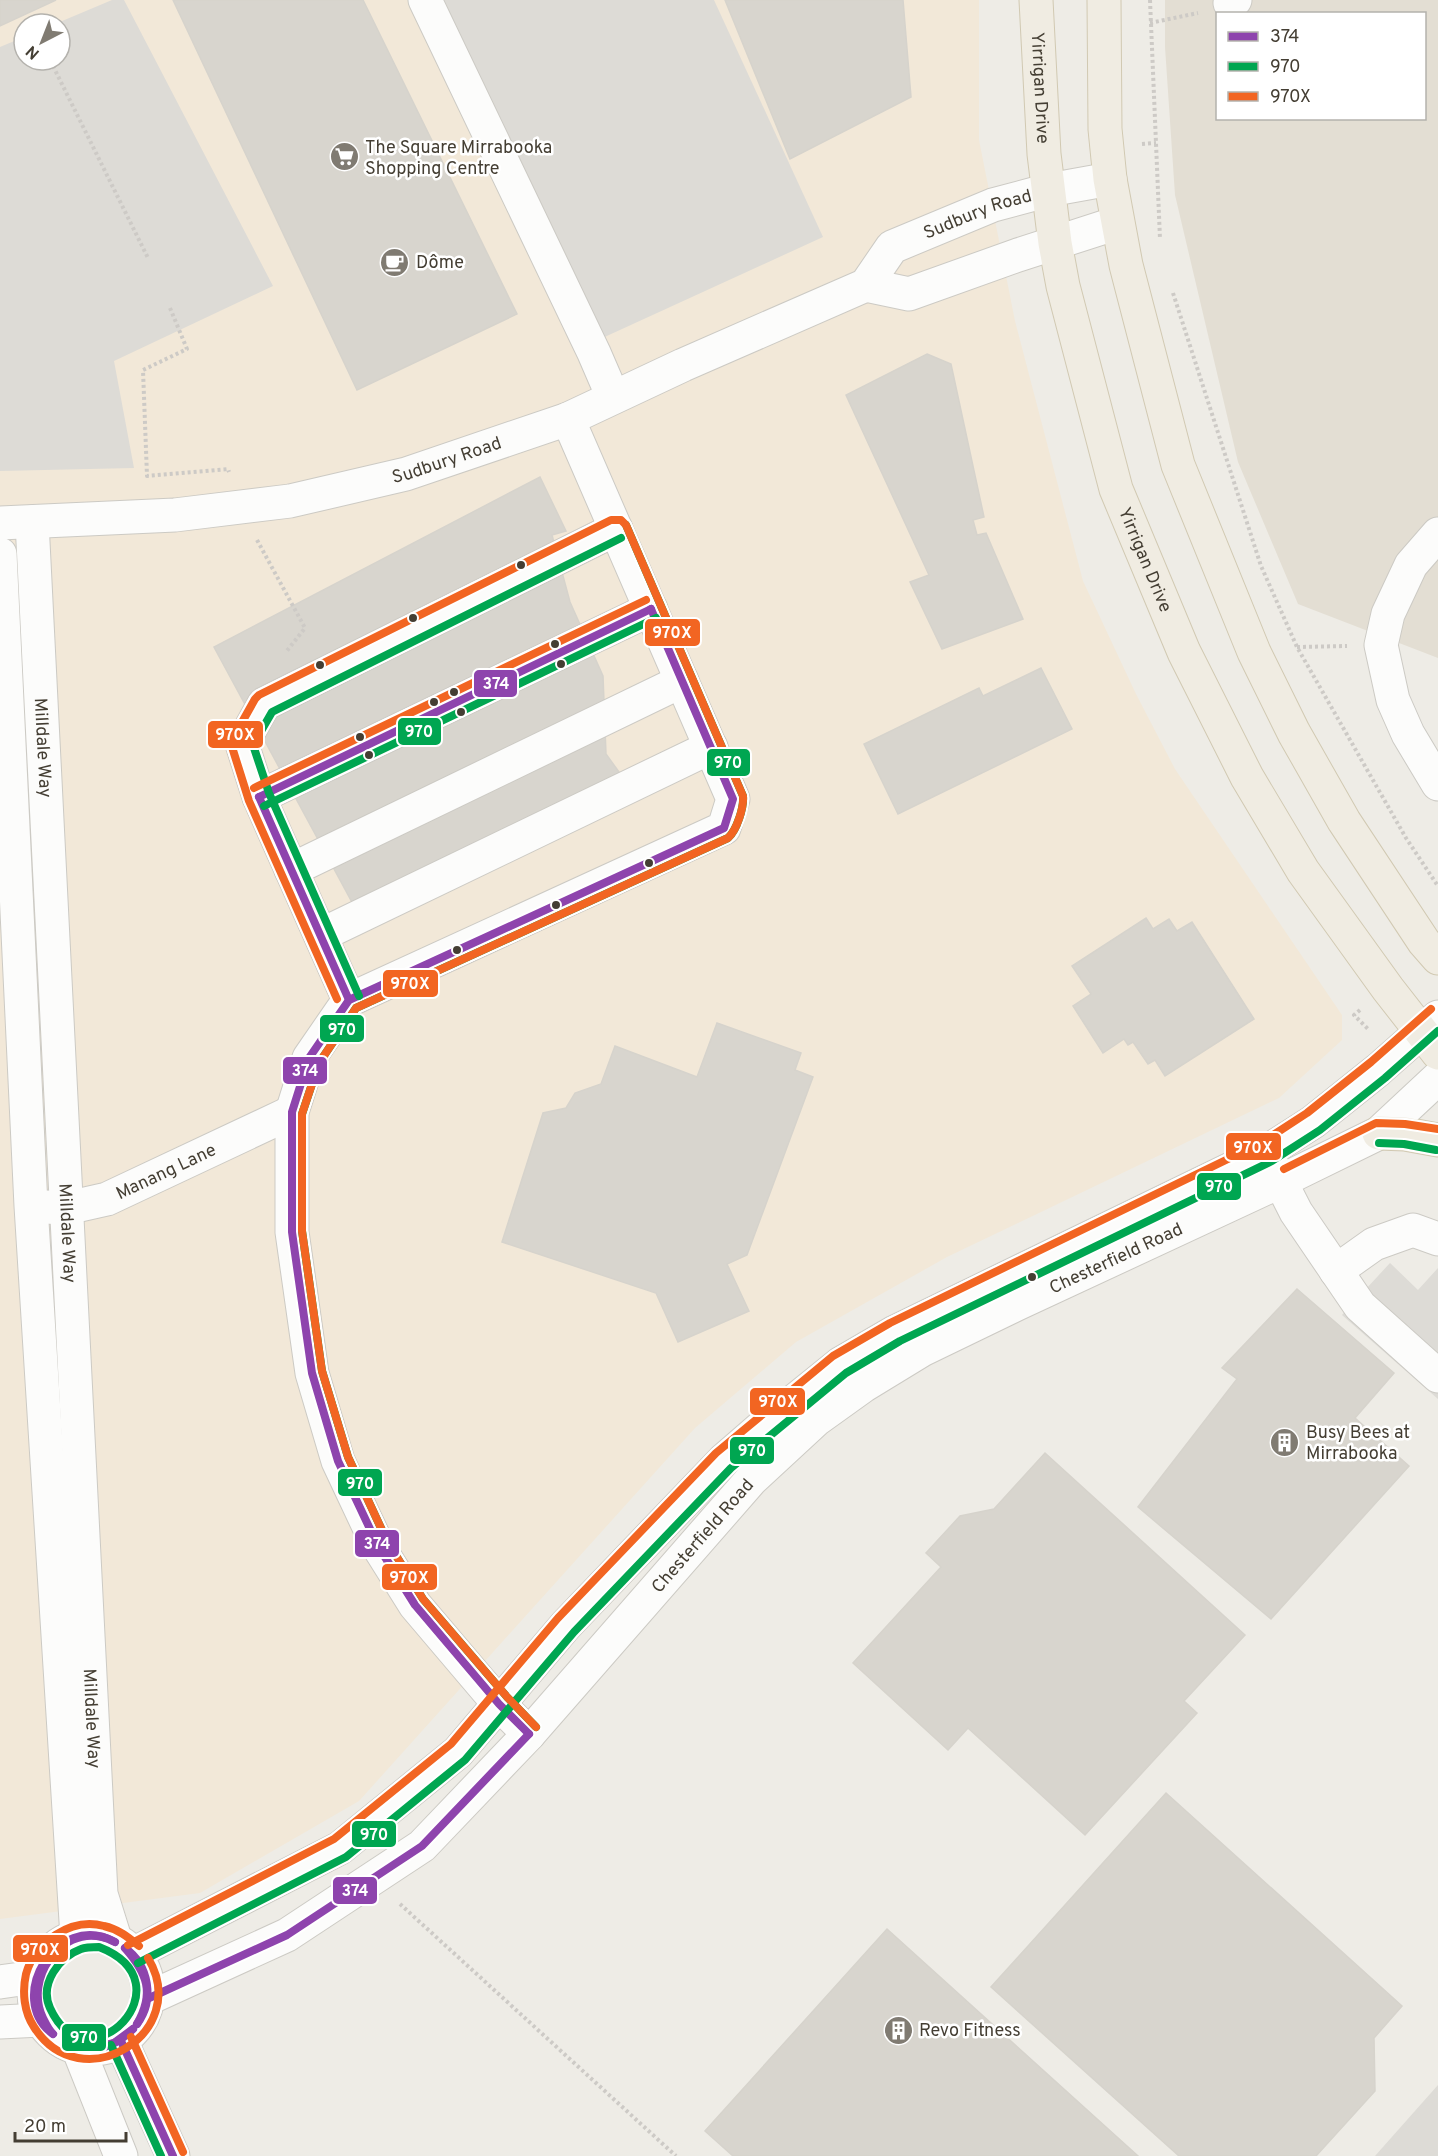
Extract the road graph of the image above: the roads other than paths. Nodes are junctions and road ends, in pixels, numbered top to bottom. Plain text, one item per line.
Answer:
1 (425, 0) edge
2 (1036, 0) edge
3 (1104, 0) edge
4 (1110, 179) junction
5 (1049, 190) junction
6 (1118, 224) junction
7 (1055, 243) junction
8 (866, 285) junction
9 (614, 397) junction
10 (568, 419) junction
11 (16, 523) edge
12 (616, 529) junction
13 (1438, 534) edge
14 (0, 554) edge
15 (651, 609) junction
16 (682, 681) junction
17 (711, 747) junction
18 (1438, 784) edge
19 (259, 797) junction
20 (291, 870) junction
21 (321, 935) junction
22 (1438, 958) edge
23 (349, 1000) junction
24 (1432, 1034) edge
25 (1438, 1078) edge
26 (60, 1082) junction
27 (13, 1084) edge
28 (292, 1112) junction
29 (1379, 1133) junction
30 (1438, 1140) edge
31 (1266, 1152) junction
32 (1279, 1182) junction
33 (31, 1206) junction
34 (67, 1208) junction
35 (1438, 1239) edge
36 (1336, 1271) junction
37 (1438, 1376) edge
38 (499, 1704) junction
39 (529, 1734) junction
40 (77, 1937) junction
41 (125, 1948) junction
42 (35, 1977) junction
43 (0, 1982) edge
44 (147, 1999) junction
45 (41, 2020) junction
46 (0, 2022) edge
47 (120, 2041) junction
48 (78, 2048) junction
49 (121, 2156) edge
50 (173, 2156) edge

1 - 9 street
2 - 5 main road, Yirrigan Drive
3 - 4 main road
4 - 5 street, Sudbury Road
4 - 6 main road
5 - 7 main road, Yirrigan Drive
5 - 8 street, Sudbury Road
6 - 7 street
6 - 22 main road
7 - 8 street
7 - 24 main road, Yirrigan Drive
8 - 9 street, Sudbury Road
9 - 10 street, Sudbury Road
10 - 11 street, Sudbury Road
10 - 12 street
11 - 26 street, Milldale Way
12 - 15 street
12 - 19 street
13 - 18 street
14 - 27 street, Milldale Way
15 - 16 street
15 - 19 street
16 - 17 street
16 - 20 street
17 - 21 street
17 - 23 street
19 - 20 street
20 - 21 street
21 - 23 street
23 - 28 street
24 - 31 street, Chesterfield Road
25 - 29 street, Chesterfield Road
26 - 27 street
26 - 34 street, Milldale Way
27 - 33 street, Milldale Way
28 - 34 street, Manang Lane
28 - 38 street
29 - 30 main road
29 - 32 street, Chesterfield Road
31 - 32 street
31 - 38 street, Chesterfield Road
32 - 36 street
32 - 39 street, Chesterfield Road
33 - 34 street, Manang Lane
33 - 40 street, Milldale Way
34 - 41 street, Milldale Way
35 - 36 street
36 - 37 street
38 - 39 street
38 - 41 street, Chesterfield Road
39 - 44 street, Chesterfield Road
40 - 41 street
40 - 42 street
41 - 44 street
42 - 43 street
42 - 45 street
44 - 47 street
45 - 46 street
45 - 48 street
47 - 48 street
47 - 50 street
48 - 49 street

